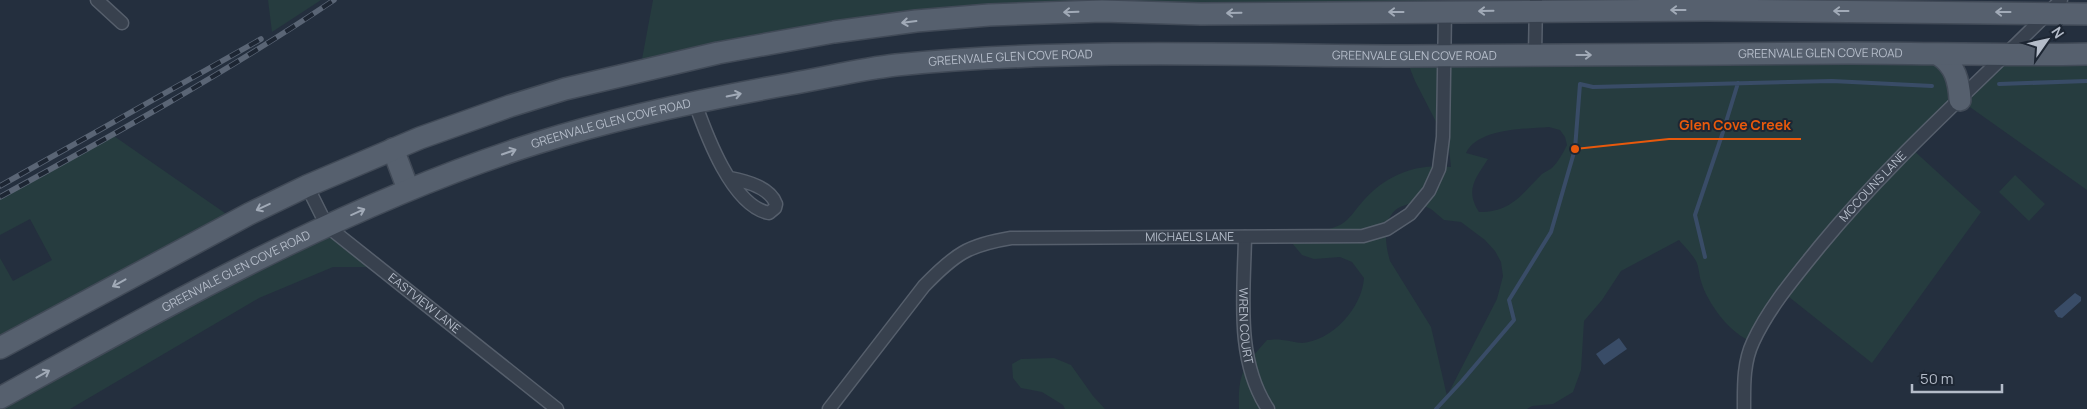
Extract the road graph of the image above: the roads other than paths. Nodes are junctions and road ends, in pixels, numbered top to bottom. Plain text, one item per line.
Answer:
1 (97, 0) edge
2 (1536, 5) edge
3 (2055, 6) edge
4 (1445, 11) junction
5 (2087, 14) edge
6 (122, 23) dead end
7 (2087, 54) edge
8 (1535, 55) junction
9 (1939, 55) junction
10 (1444, 56) junction
11 (2002, 56) junction
12 (1960, 100) junction
13 (695, 103) junction
14 (394, 149) junction
15 (730, 178) dead end
16 (307, 186) junction
17 (408, 189) junction
18 (327, 226) junction
19 (1245, 237) junction
20 (0, 348) edge
21 (0, 398) edge
22 (556, 409) edge
23 (829, 409) edge
24 (1268, 409) edge
25 (1744, 409) edge

1 - 6 street
3 -> 2 main road
2 -> 4 main road
2 - 8 street
3 - 5 main road
3 - 11 street, MCCOUNS LANE
4 - 10 street, MICHAELS LANE
4 -> 14 main road
7 - 11 main road, GREENVALE GLEN COVE ROAD
8 -> 9 main road, GREENVALE GLEN COVE ROAD
8 - 10 main road, GREENVALE GLEN COVE ROAD
9 - 11 main road, GREENVALE GLEN COVE ROAD
9 - 12 main road
13 -> 10 main road, GREENVALE GLEN COVE ROAD
10 - 19 street, MICHAELS LANE
11 - 12 street, MCCOUNS LANE
12 - 25 street, MCCOUNS LANE
13 - 15 street
17 -> 13 main road, GREENVALE GLEN COVE ROAD
14 - 16 main road
14 - 17 main road
16 - 18 street, EASTVIEW LANE
16 -> 20 main road
18 -> 17 main road, GREENVALE GLEN COVE ROAD
21 -> 18 main road, GREENVALE GLEN COVE ROAD
18 - 22 street, EASTVIEW LANE
19 - 23 street, MICHAELS LANE
19 - 24 street, WREN COURT

